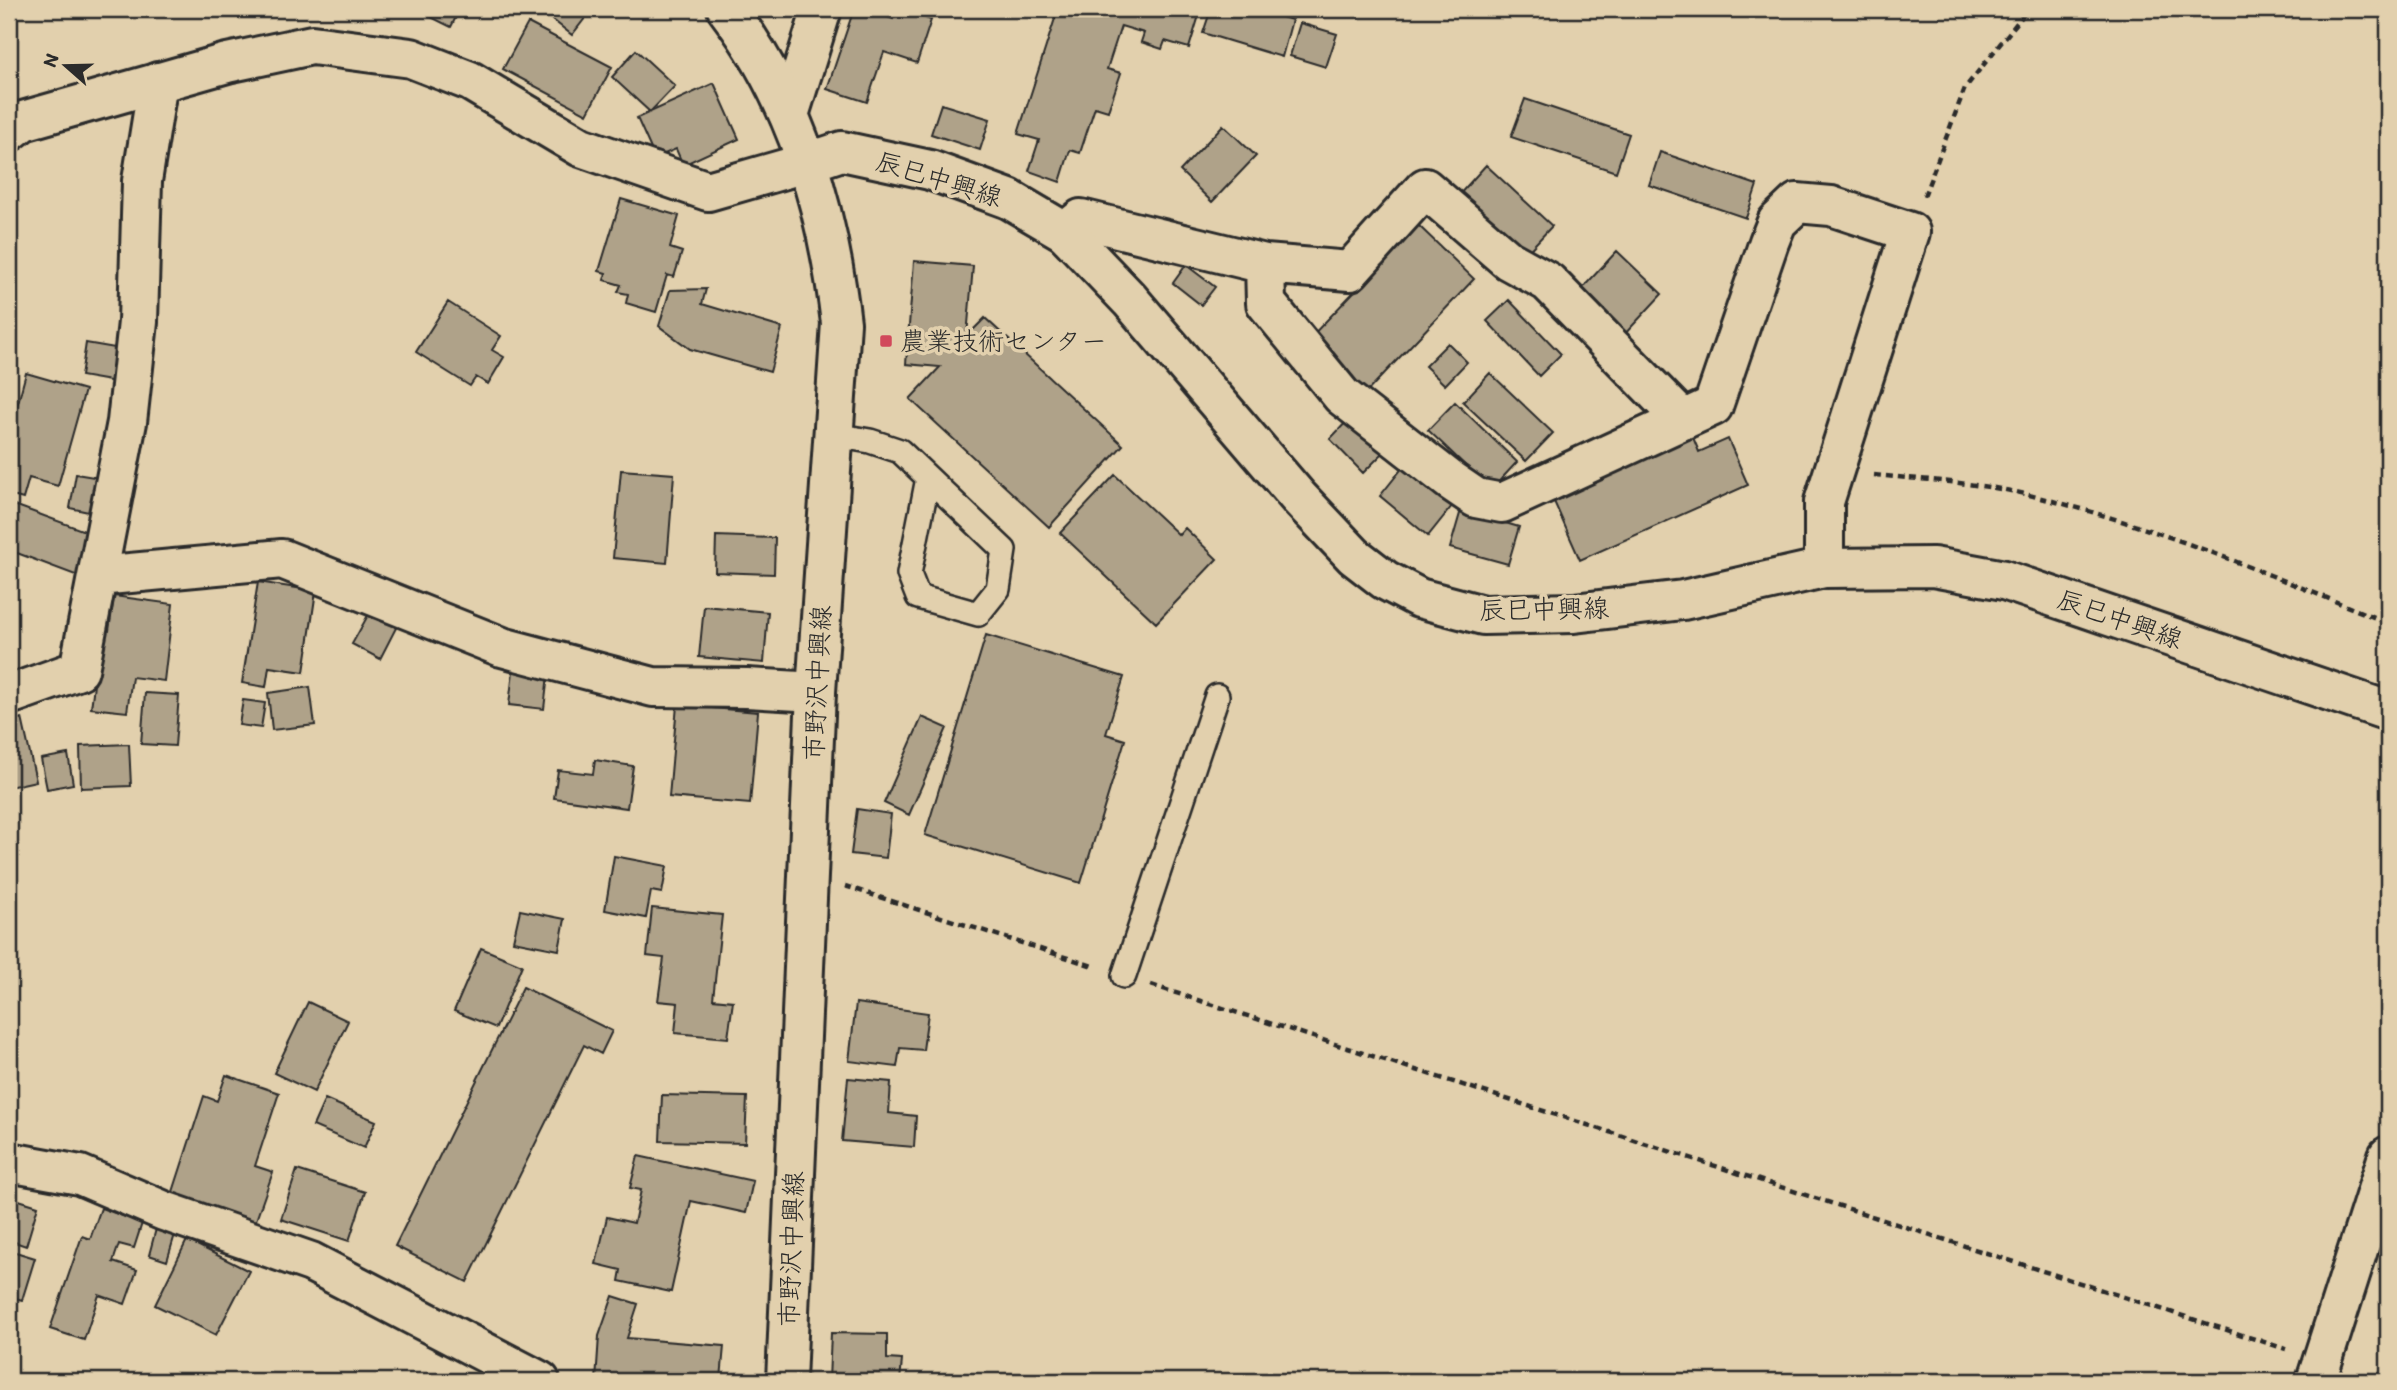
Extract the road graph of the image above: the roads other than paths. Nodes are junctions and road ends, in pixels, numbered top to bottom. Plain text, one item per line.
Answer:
1 (727, 9) edge
2 (822, 9) edge
3 (158, 82) junction
4 (789, 116) junction
5 (9, 132) edge
6 (809, 162) junction
7 (1065, 232) junction
8 (1265, 264) junction
9 (1682, 419) junction
10 (834, 435) junction
11 (928, 478) junction
12 (1824, 568) junction
13 (98, 576) junction
14 (816, 692) junction
15 (9, 695) edge
16 (1217, 696) dead end
17 (2388, 711) edge
18 (1124, 976) road end
19 (2388, 1156) edge
20 (9, 1162) edge
21 (2320, 1371) edge
22 (540, 1381) edge
23 (786, 1381) edge

1 - 4 street, 市野沢中興線
2 - 4 street
3 - 5 street, 辰巳中興線
3 - 6 street, 辰巳中興線
3 - 13 street
4 - 6 street, 市野沢中興線
6 - 7 street, 辰巳中興線
6 - 10 street, 市野沢中興線
7 - 8 street
7 - 12 street, 辰巳中興線
8 - 9 street
8 - 9 street
9 - 12 street
10 - 11 lane
10 - 14 street, 市野沢中興線
11 - 11 lane
12 - 17 street, 辰巳中興線
13 - 14 street
13 - 15 street
14 - 23 street, 市野沢中興線
16 - 18 lane
19 - 21 street
20 - 22 street

